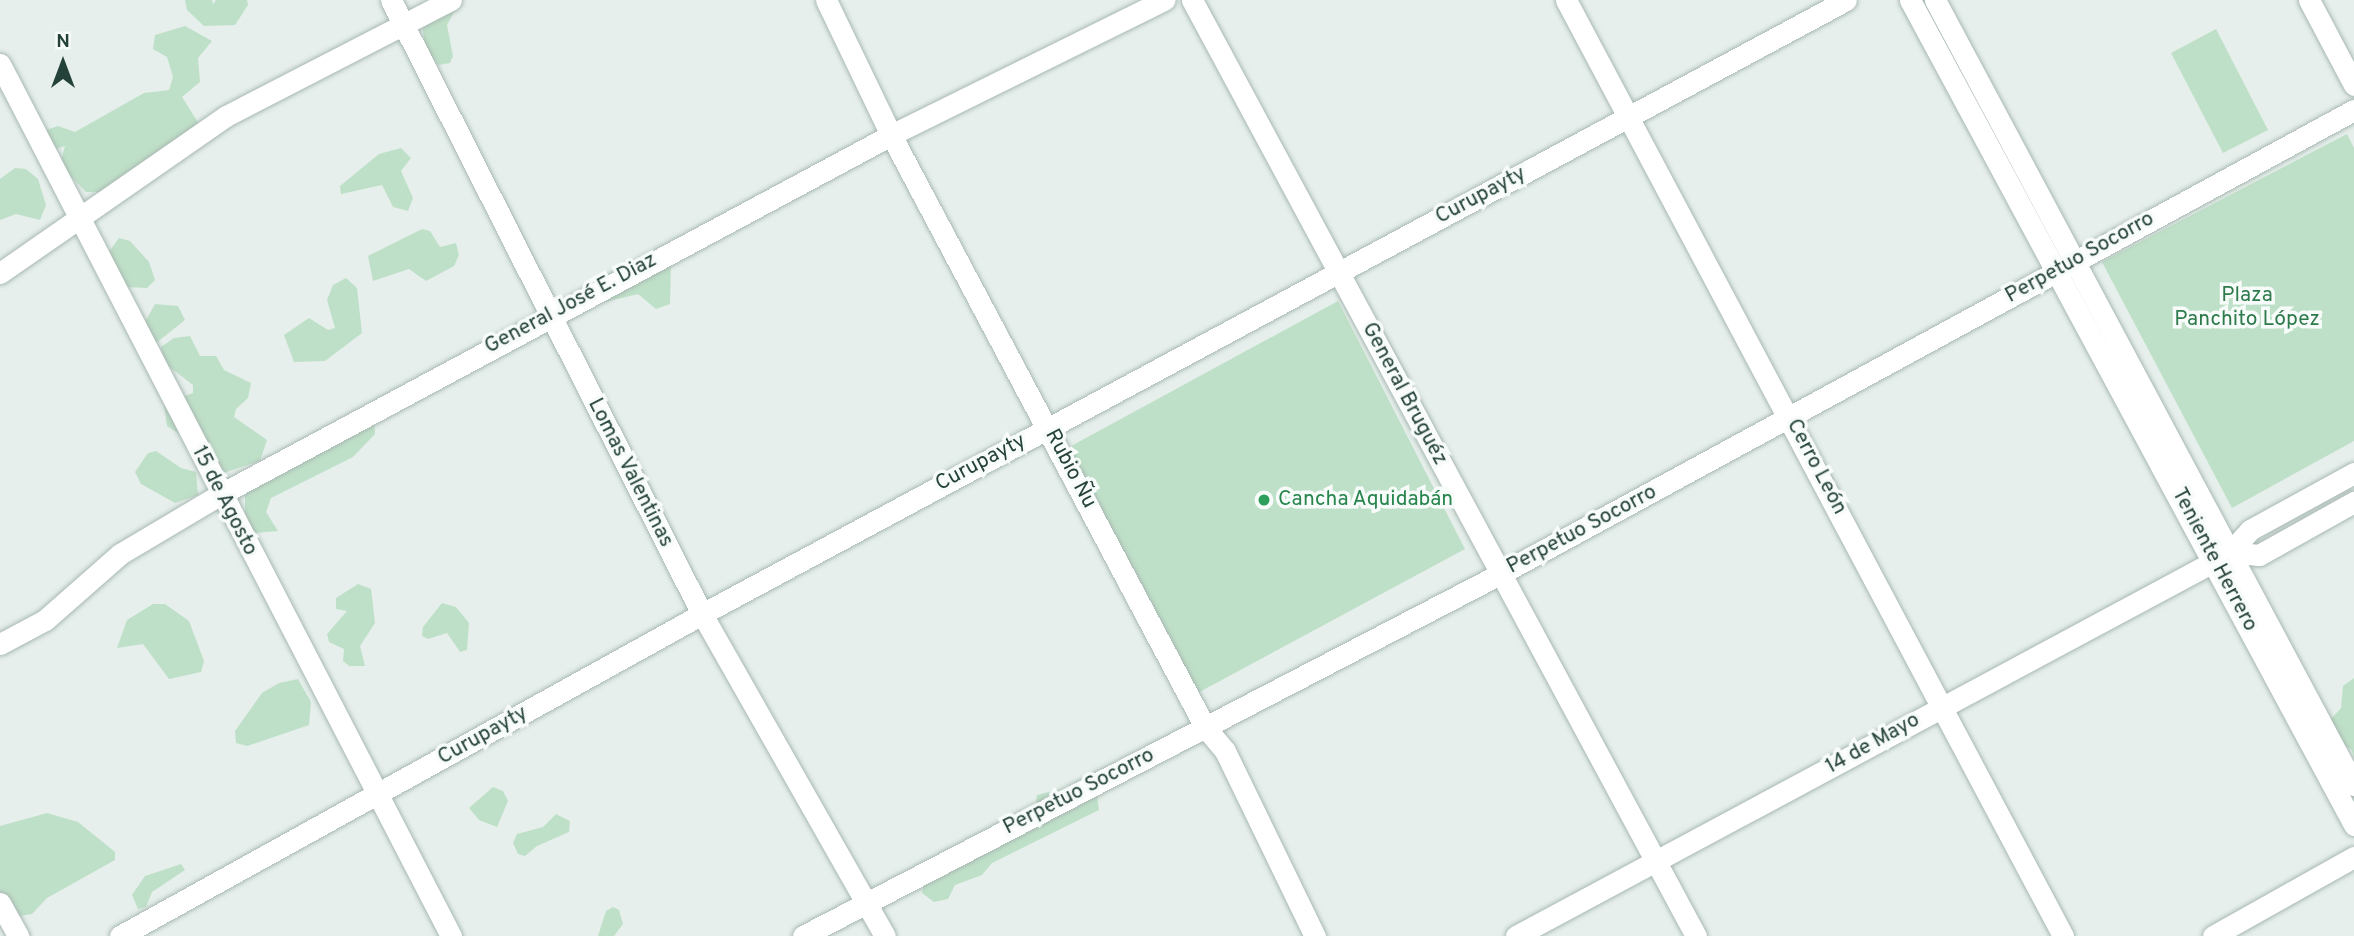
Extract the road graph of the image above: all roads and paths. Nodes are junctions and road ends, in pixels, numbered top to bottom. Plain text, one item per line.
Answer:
1 (391, 0) edge
2 (451, 0) edge
3 (826, 0) edge
4 (1164, 0) edge
5 (1192, 0) edge
6 (1566, 0) edge
7 (1846, 0) edge
8 (1910, 0) edge
9 (1935, 0) edge
10 (2309, 0) edge
11 (404, 24) junction
12 (0, 64) edge
13 (2354, 86) edge
14 (2354, 110) edge
15 (1627, 117) junction
16 (1988, 121) junction
17 (891, 135) junction
18 (79, 220) junction
19 (2067, 265) junction
20 (0, 273) edge
21 (1339, 273) junction
22 (549, 315) junction
23 (1790, 418) junction
24 (1048, 427) junction
25 (2354, 473) edge
26 (221, 494) junction
27 (2354, 502) edge
28 (2223, 556) junction
29 (1500, 575) junction
30 (702, 614) junction
31 (0, 645) edge
32 (2299, 700) junction
33 (1944, 705) junction
34 (1205, 727) junction
35 (2354, 785) edge
36 (375, 796) junction
37 (2354, 825) edge
38 (2354, 857) edge
39 (1657, 861) junction
40 (866, 902) junction
41 (0, 903) edge
42 (18, 936) edge
43 (120, 936) edge
44 (451, 936) edge
45 (803, 936) edge
46 (885, 936) edge
47 (1315, 936) edge
48 (1516, 936) edge
49 (1696, 936) edge
50 (2063, 936) edge
51 (2213, 936) edge

1 - 11 street, Lomas Valentinas
2 - 11 street
3 - 17 street, Rubio Ñu
4 - 17 street, General José E. Diaz
5 - 21 street, General Bruguéz
6 - 15 street, Cerro León
7 - 15 street, Curupayty
8 - 16 street, Teniente Herrero
9 - 16 street, Teniente Herrero
10 - 13 street
11 - 18 street
11 - 22 street, Lomas Valentinas
12 - 18 street, 15 de Agosto
14 - 19 street, Perpetuo Socorro
15 - 21 street, Curupayty
15 - 23 street, Cerro León
16 - 19 street, Teniente Herrero
17 - 22 street, General José E. Diaz
17 - 24 street, Rubio Ñu
18 - 20 street
18 - 26 street, 15 de Agosto
19 - 23 street, Perpetuo Socorro
19 - 28 street, Teniente Herrero
21 - 24 street, Curupayty
21 - 29 street, General Bruguéz
22 - 26 street, General José E. Diaz
22 - 30 street, Lomas Valentinas
23 - 29 street, Perpetuo Socorro
23 - 33 street, Cerro León
24 - 30 street, Curupayty
24 - 34 street, Rubio Ñu
25 - 28 street, 14 de Mayo
26 - 31 street, General José E. Diaz
26 - 36 street, 15 de Agosto
27 - 28 street, 14 de Mayo
28 - 32 street, Teniente Herrero
28 - 33 street, 14 de Mayo
29 - 34 street, Perpetuo Socorro
29 - 39 street, General Bruguéz
30 - 36 street, Curupayty
30 - 40 street, Lomas Valentinas
32 - 35 street, Teniente Herrero
32 - 37 street, Teniente Herrero
33 - 39 street, 14 de Mayo
33 - 50 street, Cerro León
34 - 40 street, Perpetuo Socorro
34 - 47 street, Rubio Ñu
36 - 43 street, Curupayty
36 - 44 street, 15 de Agosto
38 - 51 street
39 - 48 street, 14 de Mayo
39 - 49 street, General Bruguéz
40 - 45 street, Perpetuo Socorro
40 - 46 street, Lomas Valentinas
41 - 42 street

